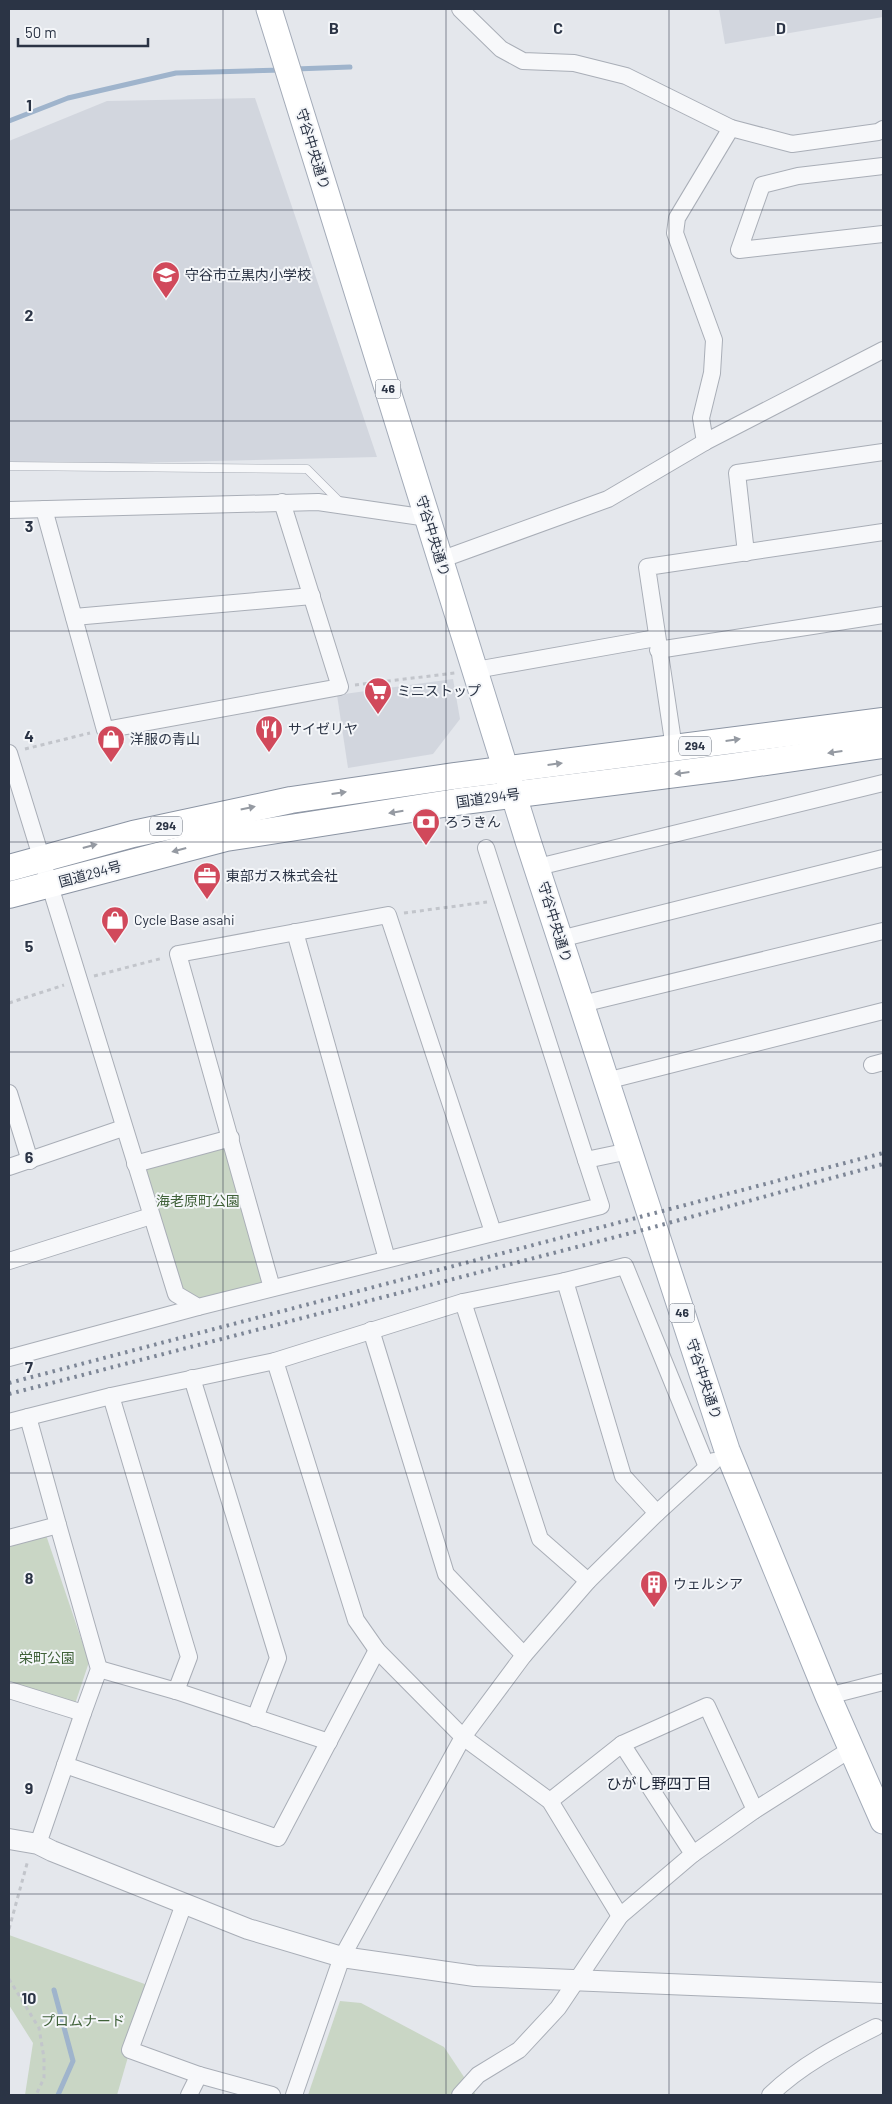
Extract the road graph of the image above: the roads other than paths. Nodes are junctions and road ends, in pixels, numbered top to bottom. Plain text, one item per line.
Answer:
1 (269, 9) edge
2 (460, 9) edge
3 (731, 128) junction
4 (883, 129) edge
5 (883, 166) edge
6 (883, 234) edge
7 (883, 350) edge
8 (705, 442) junction
9 (883, 452) edge
10 (9, 466) edge
11 (282, 502) junction
12 (343, 506) junction
13 (44, 509) junction
14 (9, 510) edge
15 (428, 518) junction
16 (883, 532) edge
17 (746, 553) junction
18 (440, 560) junction
19 (312, 596) junction
20 (883, 615) edge
21 (74, 618) junction
22 (657, 644) junction
23 (476, 670) junction
24 (883, 721) edge
25 (883, 745) edge
26 (674, 748) junction
27 (14, 751) edge
28 (506, 770) junction
29 (883, 783) edge
30 (514, 794) junction
31 (486, 848) dead end
32 (42, 858) junction
33 (883, 858) edge
34 (538, 867) junction
35 (9, 868) edge
36 (50, 884) junction
37 (9, 895) edge
38 (883, 931) edge
39 (295, 932) junction
40 (560, 939) junction
41 (582, 1004) junction
42 (883, 1011) edge
43 (606, 1081) junction
44 (9, 1093) edge
45 (123, 1128) junction
46 (231, 1138) junction
47 (629, 1151) junction
48 (586, 1160) junction
49 (30, 1161) junction
50 (135, 1164) junction
51 (9, 1167) edge
52 (151, 1216) junction
53 (493, 1232) junction
54 (387, 1259) junction
55 (9, 1261) edge
56 (564, 1281) junction
57 (272, 1288) junction
58 (463, 1302) junction
59 (198, 1307) junction
60 (372, 1330) junction
61 (9, 1358) edge
62 (275, 1361) junction
63 (192, 1378) junction
64 (112, 1396) junction
65 (28, 1418) junction
66 (9, 1422) edge
67 (727, 1450) junction
68 (707, 1467) junction
69 (657, 1512) junction
70 (58, 1524) junction
71 (9, 1538) edge
72 (588, 1581) junction
73 (377, 1650) junction
74 (524, 1655) junction
75 (99, 1669) junction
76 (883, 1682) edge
77 (9, 1690) edge
78 (176, 1691) junction
79 (828, 1696) junction
80 (84, 1713) junction
81 (256, 1718) junction
82 (463, 1737) junction
83 (329, 1742) junction
84 (622, 1744) junction
85 (851, 1749) junction
86 (65, 1765) junction
87 (550, 1801) junction
88 (755, 1810) junction
89 (883, 1820) edge
90 (9, 1839) edge
91 (35, 1843) junction
92 (693, 1854) junction
93 (184, 1904) junction
94 (620, 1916) junction
95 (342, 1957) junction
96 (577, 1980) junction
97 (883, 1993) edge
98 (876, 2027) dead end
99 (199, 2074) junction
100 (189, 2095) edge
101 (272, 2095) edge
102 (294, 2095) edge
103 (460, 2095) edge
104 (770, 2095) edge

1 - 15 main road, 守谷中央通り / 46
2 - 3 street
3 - 4 street
3 - 8 street
5 - 6 street
7 - 8 street
8 - 18 street
9 - 17 street
10 - 12 lane
11 - 12 street
11 - 13 street
11 - 19 street
12 - 15 street
13 - 14 street
13 - 21 street
15 - 18 main road, 守谷中央通り / 46
16 - 17 street
17 - 22 street
18 - 23 main road, 守谷中央通り / 46
19 - 21 street
19 - 21 street
20 - 22 street
22 - 23 street
22 - 26 street
23 - 28 main road, 守谷中央通り / 46
26 -> 24 highway, 国道294号 / 294
25 -> 30 highway, 国道294号 / 294
28 -> 26 highway, 国道294号 / 294
27 - 32 street
28 - 30 main road, 守谷中央通り / 46
32 -> 28 highway, 国道294号 / 294
29 - 34 street
30 - 34 main road, 守谷中央通り / 46
30 -> 36 highway, 国道294号 / 294
31 - 48 street
32 - 35 highway, 国道294号 / 294
32 - 36 street
33 - 40 street
34 - 40 main road, 守谷中央通り / 46
36 - 37 highway, 国道294号 / 294
36 - 45 street
38 - 41 street
39 - 46 street
39 - 53 street
39 - 54 street
40 - 41 main road, 守谷中央通り / 46
41 - 43 main road, 守谷中央通り / 46
42 - 43 street
43 - 47 main road, 守谷中央通り / 46
44 - 49 street
45 - 49 street
45 - 50 street
46 - 50 street
46 - 57 street
47 - 48 street
47 - 67 main road, 守谷中央通り / 46
48 - 53 street
49 - 51 street
50 - 52 street
52 - 55 street
52 - 59 street
53 - 54 street
54 - 57 street
56 - 58 street
56 - 68 street
56 - 69 street
57 - 59 street
58 - 60 street
58 - 72 street
59 - 61 street
60 - 62 street
60 - 74 street
62 - 63 street
62 - 73 street
63 - 64 street
63 - 81 street
64 - 65 street
64 - 78 street
65 - 66 street
65 - 70 street
67 - 68 street
67 - 79 main road, 守谷中央通り / 46
68 - 69 street
69 - 72 street
70 - 71 street
70 - 75 street
72 - 74 street
73 - 82 street
73 - 83 street
74 - 82 street
75 - 78 street
75 - 80 street
76 - 79 street
77 - 80 street
78 - 81 street
79 - 85 main road, 守谷中央通り / 46
80 - 86 street
81 - 83 street
82 - 87 street
82 - 95 street
83 - 86 street
84 - 87 street
84 - 88 street
84 - 92 street
85 - 88 street
85 - 89 main road, 守谷中央通り / 46
86 - 91 street
87 - 94 street
88 - 92 street
90 - 91 street
91 - 93 street
92 - 94 street
93 - 95 street
93 - 99 street
94 - 96 street
95 - 96 street
95 - 102 street
96 - 97 street
96 - 103 street
98 - 104 street
99 - 100 street
99 - 101 street

